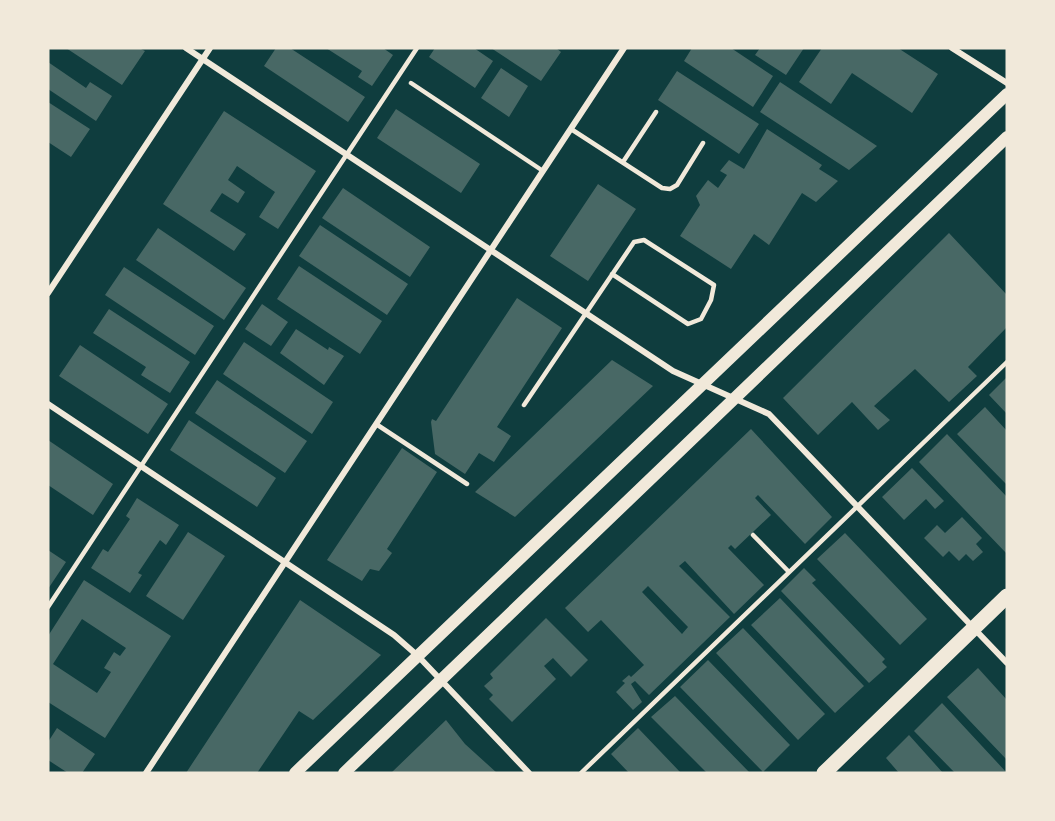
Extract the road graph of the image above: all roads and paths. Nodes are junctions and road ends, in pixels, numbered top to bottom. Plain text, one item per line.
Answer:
1 (186, 48) edge
2 (210, 48) edge
3 (417, 48) edge
4 (624, 48) edge
5 (952, 48) edge
6 (202, 59) junction
7 (411, 83) dead end
8 (1007, 83) edge
9 (1007, 94) edge
10 (656, 112) dead end
11 (571, 129) junction
12 (1007, 137) edge
13 (704, 143) dead end
14 (346, 155) junction
15 (623, 162) junction
16 (543, 171) junction
17 (491, 250) junction
18 (612, 274) junction
19 (48, 293) edge
20 (587, 313) junction
21 (1007, 362) edge
22 (701, 384) junction
23 (734, 397) junction
24 (48, 404) edge
25 (524, 405) dead end
26 (376, 424) junction
27 (142, 466) junction
28 (468, 484) dead end
29 (857, 507) junction
30 (753, 535) dead end
31 (286, 561) junction
32 (789, 572) junction
33 (1007, 596) edge
34 (48, 607) edge
35 (974, 628) junction
36 (418, 656) junction
37 (1007, 663) edge
38 (441, 679) junction
39 (146, 773) edge
40 (296, 773) edge
41 (344, 773) edge
42 (529, 773) edge
43 (581, 773) edge
44 (824, 773) edge

1 - 6 street
2 - 6 street
3 - 14 lane
4 - 11 street
5 - 8 street
6 - 14 street
6 - 19 street
7 - 16 lane
9 - 22 main road
10 - 15 lane
11 - 15 lane
11 - 16 street
12 - 23 main road
13 - 15 lane
14 - 17 street
14 - 27 lane
16 - 17 street
17 - 20 street
17 - 26 street
18 - 18 lane
18 - 20 lane
20 - 22 street
20 - 25 lane
21 - 29 lane
22 - 23 street
22 - 36 main road
23 - 29 street
23 - 38 main road
24 - 27 street
26 - 28 lane
26 - 31 street
27 - 31 street
27 - 34 lane
29 - 32 lane
29 - 35 street
30 - 32 lane
31 - 36 street
31 - 39 street
32 - 43 lane
33 - 35 main road
35 - 37 street
35 - 44 main road
36 - 38 street
36 - 40 main road
38 - 41 main road
38 - 42 street

